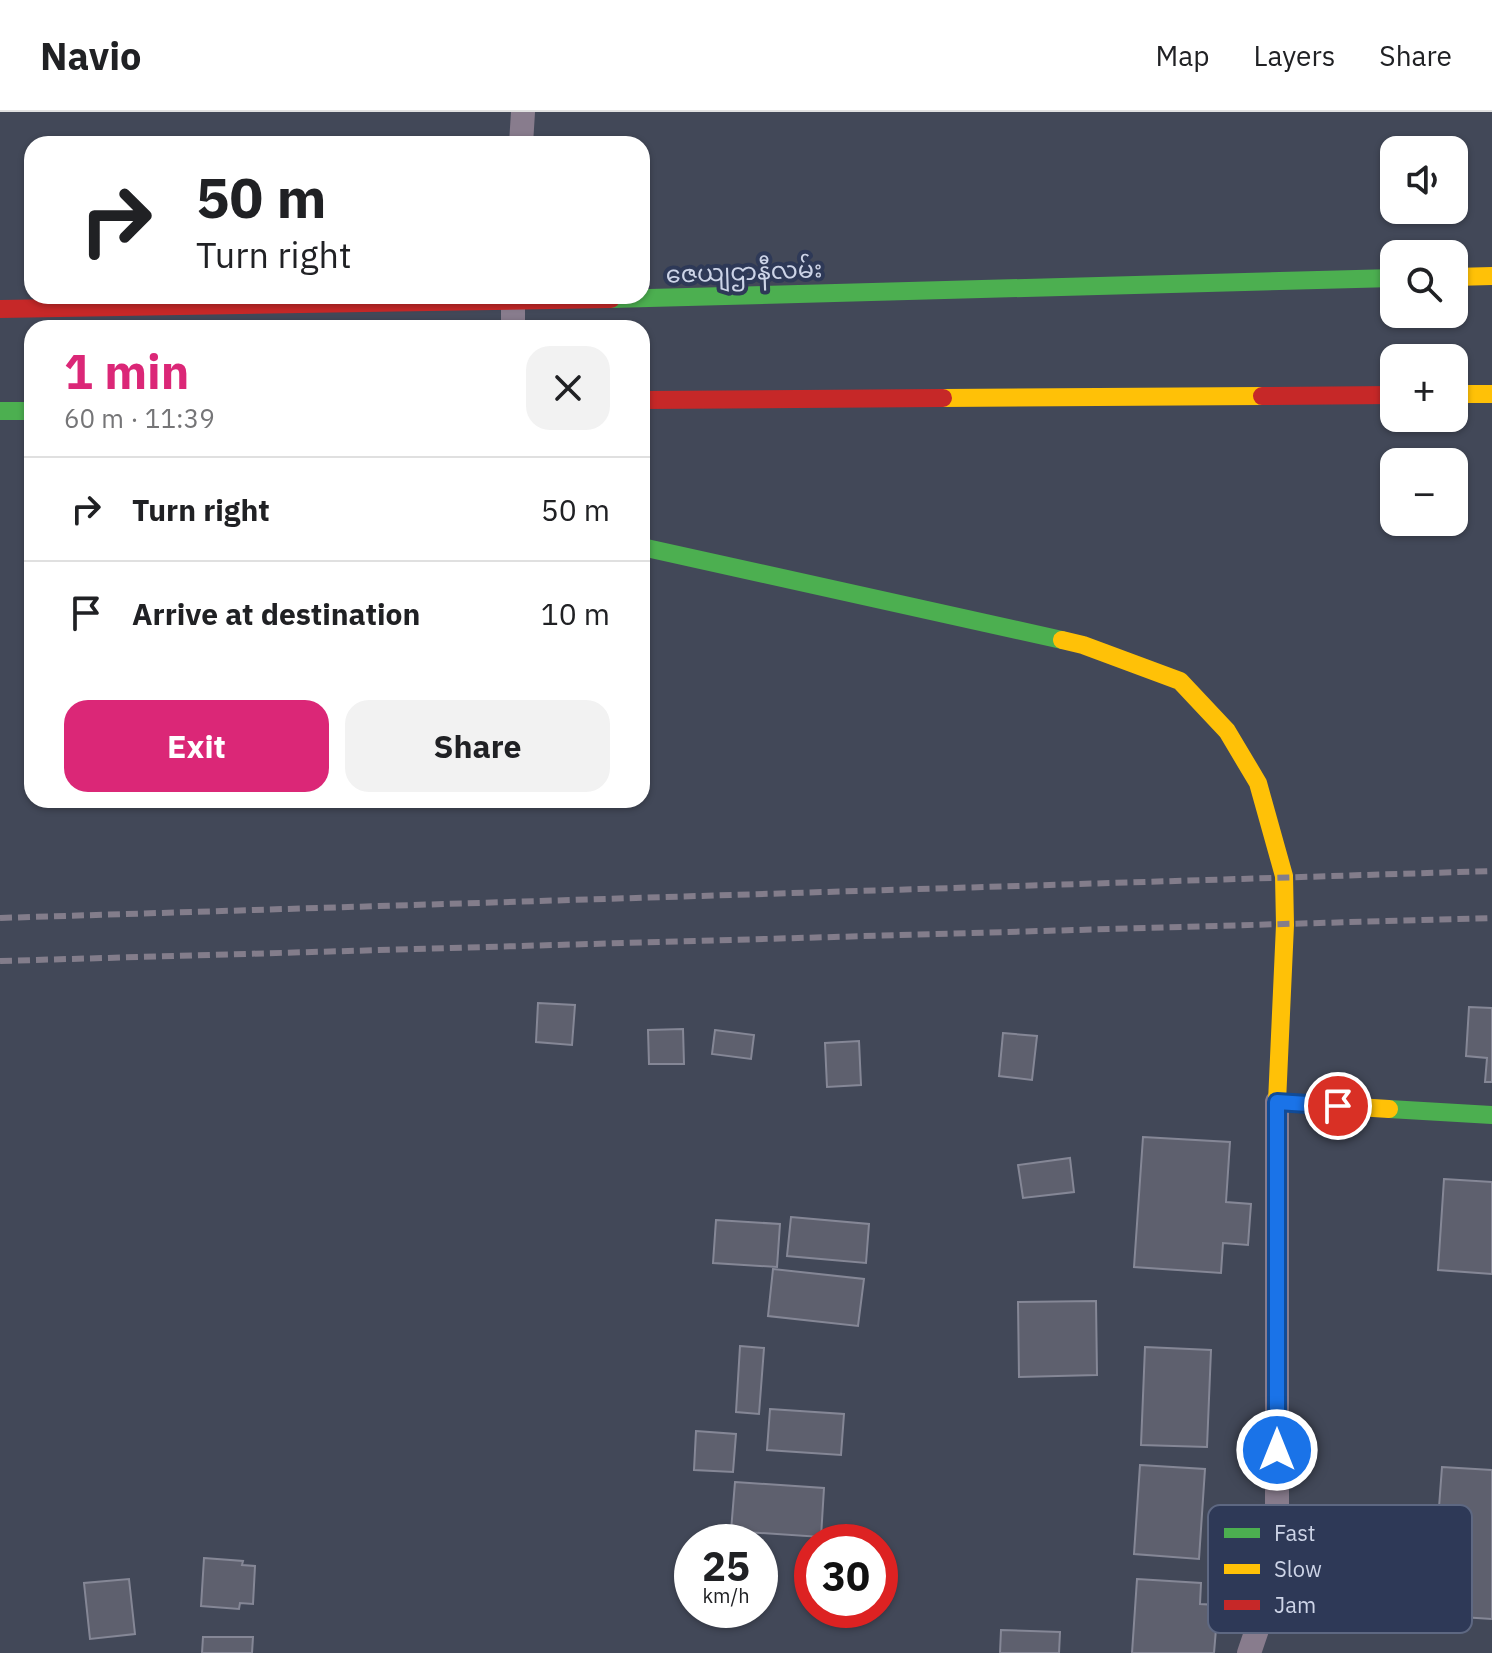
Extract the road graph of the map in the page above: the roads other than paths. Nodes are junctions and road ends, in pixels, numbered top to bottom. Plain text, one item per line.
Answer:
1 (523, 112) edge
2 (522, 136) edge
3 (1492, 276) edge
4 (1468, 277) edge
5 (1380, 278) edge
6 (650, 296) edge
7 (256, 304) edge
8 (0, 309) edge
9 (1468, 394) edge
10 (1492, 394) edge
11 (1380, 395) edge
12 (650, 400) edge
13 (0, 411) edge
14 (24, 411) edge
15 (650, 549) edge
16 (1277, 1102) junction
17 (1492, 1115) edge
18 (1277, 1505) edge
19 (1256, 1633) edge
20 (1249, 1653) edge

1 - 2 street
3 - 4 main road
5 - 6 main road, ဇေယျဌာနီလမ်း
7 - 8 main road, ဇေယျဌာနီလမ်း
9 - 10 main road
11 - 12 main road
13 - 14 main road
15 - 16 main road
16 - 17 main road
16 - 18 street
19 - 20 street

